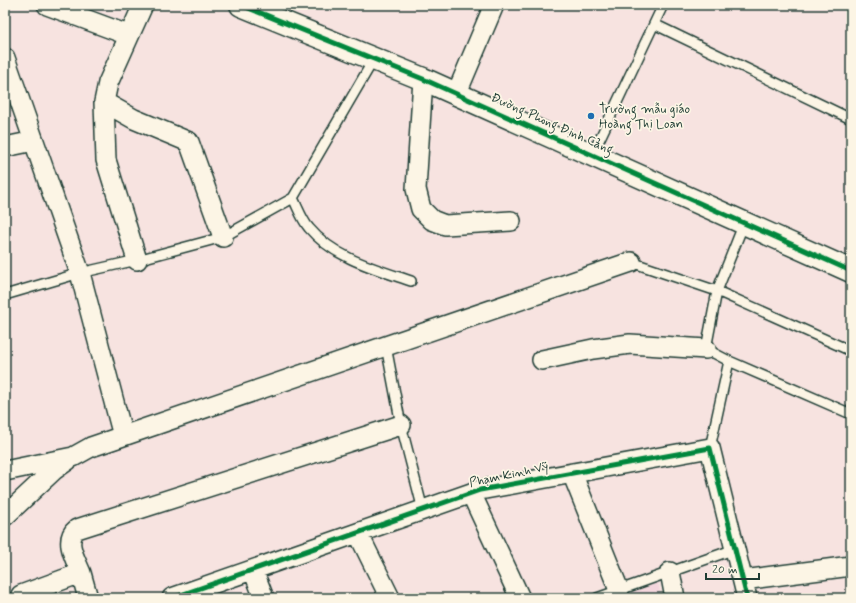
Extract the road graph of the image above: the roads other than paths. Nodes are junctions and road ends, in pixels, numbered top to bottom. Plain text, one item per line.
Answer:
1 (47, 5) edge
2 (143, 5) edge
3 (241, 5) edge
4 (494, 5) edge
5 (663, 5) edge
6 (654, 24) junction
7 (128, 35) junction
8 (5, 58) edge
9 (374, 59) junction
10 (423, 79) junction
11 (456, 94) junction
12 (104, 102) junction
13 (851, 119) edge
14 (34, 140) junction
15 (5, 147) edge
16 (593, 153) junction
17 (293, 198) junction
18 (511, 221) dead end
19 (744, 223) junction
20 (223, 237) junction
21 (137, 260) junction
22 (631, 262) joint
23 (851, 271) edge
24 (80, 274) junction
25 (411, 281) dead end
26 (717, 291) junction
27 (5, 295) edge
28 (386, 346) junction
29 (706, 349) junction
30 (851, 351) edge
31 (542, 360) dead end
32 (729, 361) junction
33 (851, 414) edge
34 (401, 424) junction
35 (123, 436) junction
36 (710, 448) junction
37 (73, 457) junction
38 (5, 471) edge
39 (572, 473) junction
40 (471, 493) junction
41 (423, 510) junction
42 (5, 516) edge
43 (358, 533) junction
44 (735, 549) junction
45 (851, 566) edge
46 (253, 570) junction
47 (670, 572) junction
48 (81, 573) junction
49 (745, 589) edge
50 (619, 590) junction
51 (21, 595) dead end
52 (88, 598) edge
53 (172, 598) edge
54 (264, 598) edge
55 (390, 598) edge
56 (520, 598) edge
57 (597, 598) edge
58 (675, 598) edge

1 - 7 street
2 - 7 street
3 - 9 street, Đường Phong Định Cảng
4 - 11 street
5 - 6 lane
6 - 13 lane
6 - 16 lane
7 - 12 street
8 - 14 street
9 - 10 street, Đường Phong Định Cảng
9 - 17 lane
10 - 11 street, Đường Phong Định Cảng
10 - 18 street
11 - 16 street, Đường Phong Định Cảng
12 - 20 street
12 - 21 street
14 - 15 street
14 - 24 street
16 - 19 street, Đường Phong Định Cảng
17 - 20 lane
17 - 25 lane
19 - 23 street, Đường Phong Định Cảng
19 - 26 lane
20 - 21 lane
21 - 24 lane
22 - 26 lane
22 - 28 street
24 - 27 lane
24 - 35 street
26 - 29 lane
26 - 30 lane
28 - 34 lane
28 - 35 street
29 - 31 street
29 - 32 lane
32 - 33 lane
32 - 36 lane
34 - 41 lane
34 - 48 street
35 - 37 street
36 - 39 street, Phạm Kinh Vỹ
36 - 44 street
37 - 38 street
37 - 42 street
39 - 40 street, Phạm Kinh Vỹ
39 - 50 street
40 - 41 street, Phạm Kinh Vỹ
40 - 56 street
41 - 43 street, Phạm Kinh Vỹ
43 - 46 street, Phạm Kinh Vỹ
43 - 55 street
44 - 47 lane
44 - 49 street
45 - 49 street
46 - 53 street, Phạm Kinh Vỹ
46 - 54 street
47 - 50 lane
47 - 58 street
48 - 51 street
48 - 52 street
50 - 57 lane

